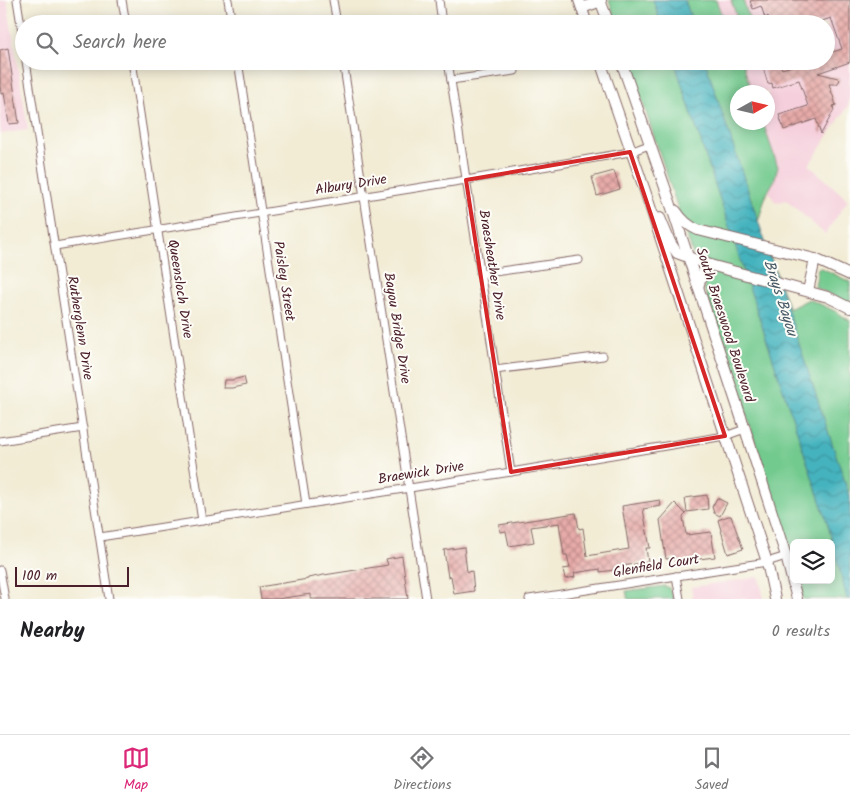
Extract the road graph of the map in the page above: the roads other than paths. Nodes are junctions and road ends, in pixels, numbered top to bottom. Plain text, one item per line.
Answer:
1 (17, 0) edge
2 (122, 0) edge
3 (228, 0) edge
4 (333, 0) edge
5 (439, 0) edge
6 (601, 1) edge
7 (580, 4) edge
8 (19, 15) edge
9 (124, 15) edge
10 (230, 15) edge
11 (336, 15) edge
12 (441, 15) edge
13 (605, 15) edge
14 (27, 70) edge
15 (133, 70) edge
16 (239, 70) edge
17 (344, 70) edge
18 (449, 70) edge
19 (603, 70) edge
20 (624, 70) edge
21 (515, 71) dead end
22 (451, 80) junction
23 (650, 145) junction
24 (630, 152) junction
25 (466, 180) junction
26 (645, 191) junction
27 (364, 196) junction
28 (669, 199) junction
29 (261, 212) junction
30 (158, 229) junction
31 (55, 246) junction
32 (688, 257) junction
33 (815, 259) junction
34 (579, 260) dead end
35 (710, 265) junction
36 (480, 274) junction
37 (850, 275) edge
38 (698, 287) junction
39 (808, 291) junction
40 (850, 308) edge
41 (603, 356) dead end
42 (495, 370) junction
43 (83, 428) junction
44 (745, 429) junction
45 (725, 436) junction
46 (0, 441) edge
47 (510, 472) junction
48 (409, 488) junction
49 (306, 504) junction
50 (202, 521) junction
51 (100, 537) junction
52 (786, 556) junction
53 (767, 562) junction
54 (0, 570) edge
55 (676, 576) junction
56 (4, 599) edge
57 (109, 599) edge
58 (426, 599) edge
59 (529, 599) edge
60 (680, 599) edge
61 (776, 599) edge
62 (797, 599) edge

1 - 8 street
2 - 9 street
3 - 10 street
4 - 11 street
5 - 12 street
6 - 7 main road
6 - 13 main road
14 - 31 street, Rutherglenn Drive
15 - 30 street, Queensloch Drive
16 - 29 street, Paisley Street
17 - 27 street, Bayou Bridge Drive
18 - 22 street, Braesheather Drive
19 - 24 main road
20 - 23 main road, South Braeswood Boulevard
21 - 22 street
22 - 25 street, Braesheather Drive
23 - 24 street, Albury Drive
23 - 28 main road, South Braeswood Boulevard
24 - 25 street, Albury Drive
24 - 26 main road
25 - 27 street, Albury Drive
25 - 36 street, Braesheather Drive
26 - 32 main road
26 - 45 main road
27 - 29 street, Albury Drive
27 - 48 street, Bayou Bridge Drive
28 - 32 main road, South Braeswood Boulevard
28 - 33 main road
29 - 30 street, Albury Drive
29 - 49 street, Paisley Street
30 - 31 street, Albury Drive
30 - 50 street, Queensloch Drive
31 - 43 street, Rutherglenn Drive
32 - 35 main road
32 - 38 main road, South Braeswood Boulevard
33 - 37 main road
33 - 39 main road
34 - 36 street
35 - 38 main road
35 - 39 main road
36 - 42 street, Braesheather Drive
38 - 44 main road, South Braeswood Boulevard
39 - 40 main road
41 - 42 street
42 - 47 street, Braesheather Drive
43 - 46 street
43 - 51 street, Rutherglenn Drive
44 - 45 street, Braewick Drive
44 - 52 main road, South Braeswood Boulevard
45 - 47 street, Braewick Drive
45 - 53 main road
47 - 48 street, Braewick Drive
48 - 49 street, Braewick Drive
48 - 58 street, Bayou Bridge Drive
49 - 50 street, Braewick Drive
50 - 51 street, Braewick Drive
51 - 57 street, Rutherglenn Drive
52 - 53 street, Glenfield Court
52 - 62 main road, South Braeswood Boulevard
53 - 55 street, Glenfield Court
53 - 61 main road
54 - 56 street
55 - 59 street, Glenfield Court
55 - 60 street

